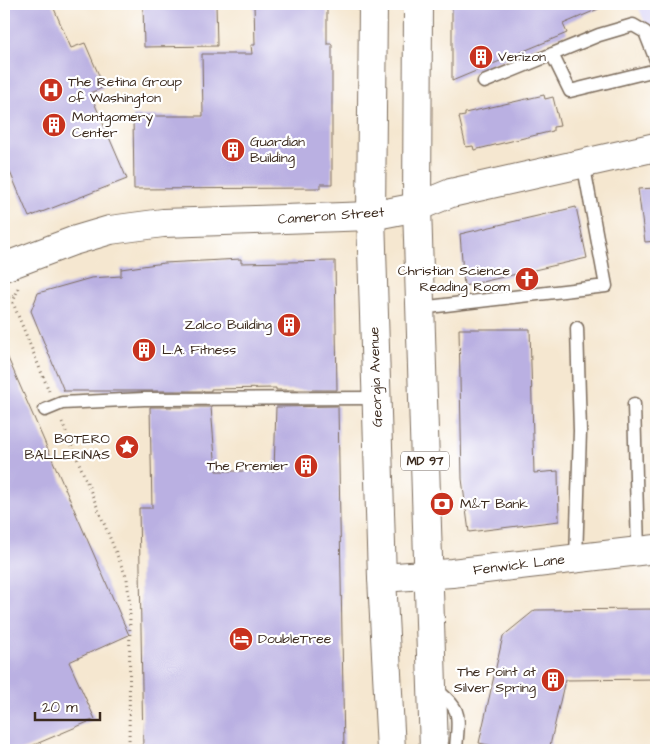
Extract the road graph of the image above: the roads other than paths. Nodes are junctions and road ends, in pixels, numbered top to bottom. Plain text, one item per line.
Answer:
1 (372, 4) edge
2 (401, 4) edge
3 (418, 4) edge
4 (552, 54) junction
5 (418, 56) junction
6 (656, 60) edge
7 (656, 70) edge
8 (484, 82) dead end
9 (656, 147) edge
10 (583, 162) junction
11 (416, 207) junction
12 (371, 216) junction
13 (8, 266) edge
14 (420, 308) junction
15 (577, 328) dead end
16 (377, 398) junction
17 (634, 404) dead end
18 (50, 408) road end
19 (647, 550) edge
20 (576, 559) junction
21 (429, 574) junction
22 (382, 578) junction
23 (432, 687) junction
24 (391, 750) edge
25 (434, 750) edge
26 (456, 750) edge

1 - 12 main road, Georgia Avenue
2 - 5 main road, MD 97
3 - 5 main road, MD 97
4 - 6 lane
4 - 7 lane
4 - 8 lane
5 - 11 main road, MD 97
9 - 10 main road, Cameron Street
10 - 11 main road, Cameron Street
10 - 14 lane
11 - 12 main road, Cameron Street
11 - 14 main road, MD 97
12 - 13 main road, Cameron Street
12 - 16 main road, Georgia Avenue
14 - 21 main road, MD 97
15 - 20 lane
16 - 18 lane
16 - 22 main road, Georgia Avenue
17 - 19 lane
19 - 20 main road, Fenwick Lane
20 - 21 main road, Fenwick Lane
21 - 22 main road, Fenwick Lane
21 - 23 main road, MD 97
22 - 24 main road, Georgia Avenue
23 - 25 main road, MD 97
23 - 26 lane

